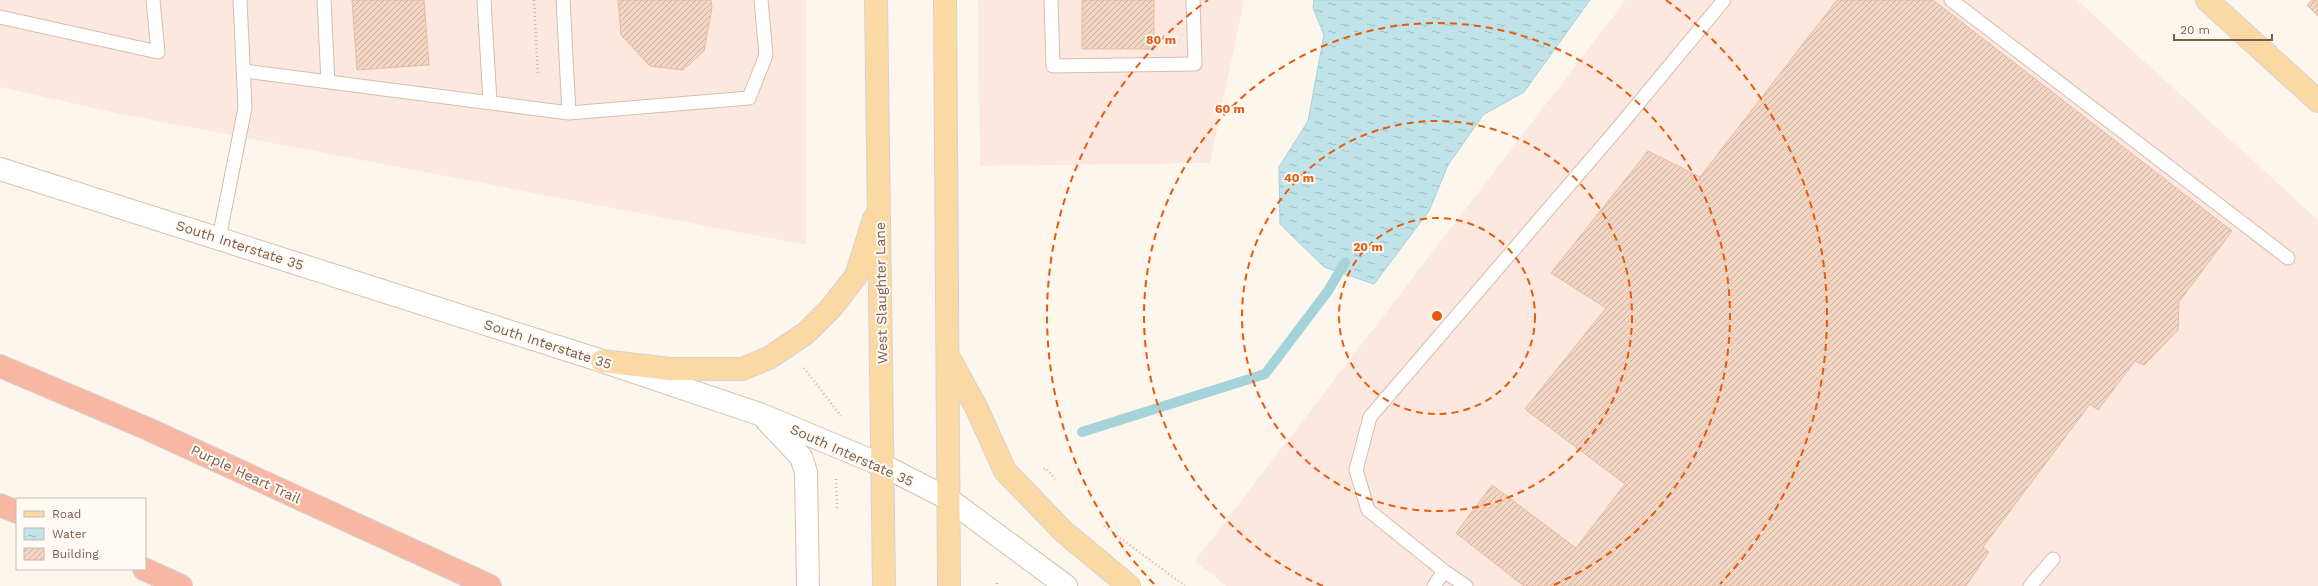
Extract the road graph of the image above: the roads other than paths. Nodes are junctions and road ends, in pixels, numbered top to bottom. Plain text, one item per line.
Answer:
1 (153, 0) edge
2 (240, 0) edge
3 (324, 0) edge
4 (484, 0) edge
5 (563, 0) edge
6 (761, 0) edge
7 (876, 0) edge
8 (945, 0) edge
9 (1051, 0) edge
10 (1193, 0) edge
11 (1724, 0) edge
12 (1951, 0) edge
13 (2207, 0) edge
14 (0, 17) edge
15 (244, 71) junction
16 (328, 82) junction
17 (2318, 101) edge
18 (490, 102) junction
19 (569, 113) junction
20 (0, 169) edge
21 (880, 203) junction
22 (218, 238) junction
23 (2288, 258) dead end
24 (946, 353) junction
25 (602, 361) junction
26 (0, 366) edge
27 (762, 415) junction
28 (884, 466) junction
29 (947, 498) junction
30 (0, 505) edge
31 (16, 512) edge
32 (2053, 559) dead end
33 (146, 570) edge
34 (1444, 571) junction
35 (181, 586) edge
36 (490, 586) edge
37 (808, 586) edge
38 (884, 586) edge
39 (949, 586) edge
40 (1066, 586) edge
41 (1128, 586) edge
42 (1434, 586) edge
43 (1466, 586) edge
44 (2030, 586) edge

1 - 14 lane
2 - 15 lane
3 - 16 lane
4 - 18 lane
5 - 19 lane
6 - 19 lane
7 - 21 main road, West Slaughter Lane
8 - 24 main road
9 - 10 lane
11 - 34 lane
12 - 23 lane
13 - 17 main road
15 - 16 lane
15 - 22 lane
16 - 18 lane
18 - 19 lane
20 - 22 main road, South Interstate 35
21 - 25 main road
21 - 28 main road, West Slaughter Lane
22 - 25 main road, South Interstate 35
24 - 29 main road
24 - 41 main road
25 - 27 main road, South Interstate 35
26 - 36 highway, Purple Heart Trail
27 - 28 main road, South Interstate 35
27 - 37 main road
28 - 29 main road, South Interstate 35
28 - 38 main road, West Slaughter Lane
29 - 39 main road
29 - 40 main road, South Interstate 35
30 - 31 highway
32 - 44 lane
33 - 35 highway
34 - 42 lane
34 - 43 lane

